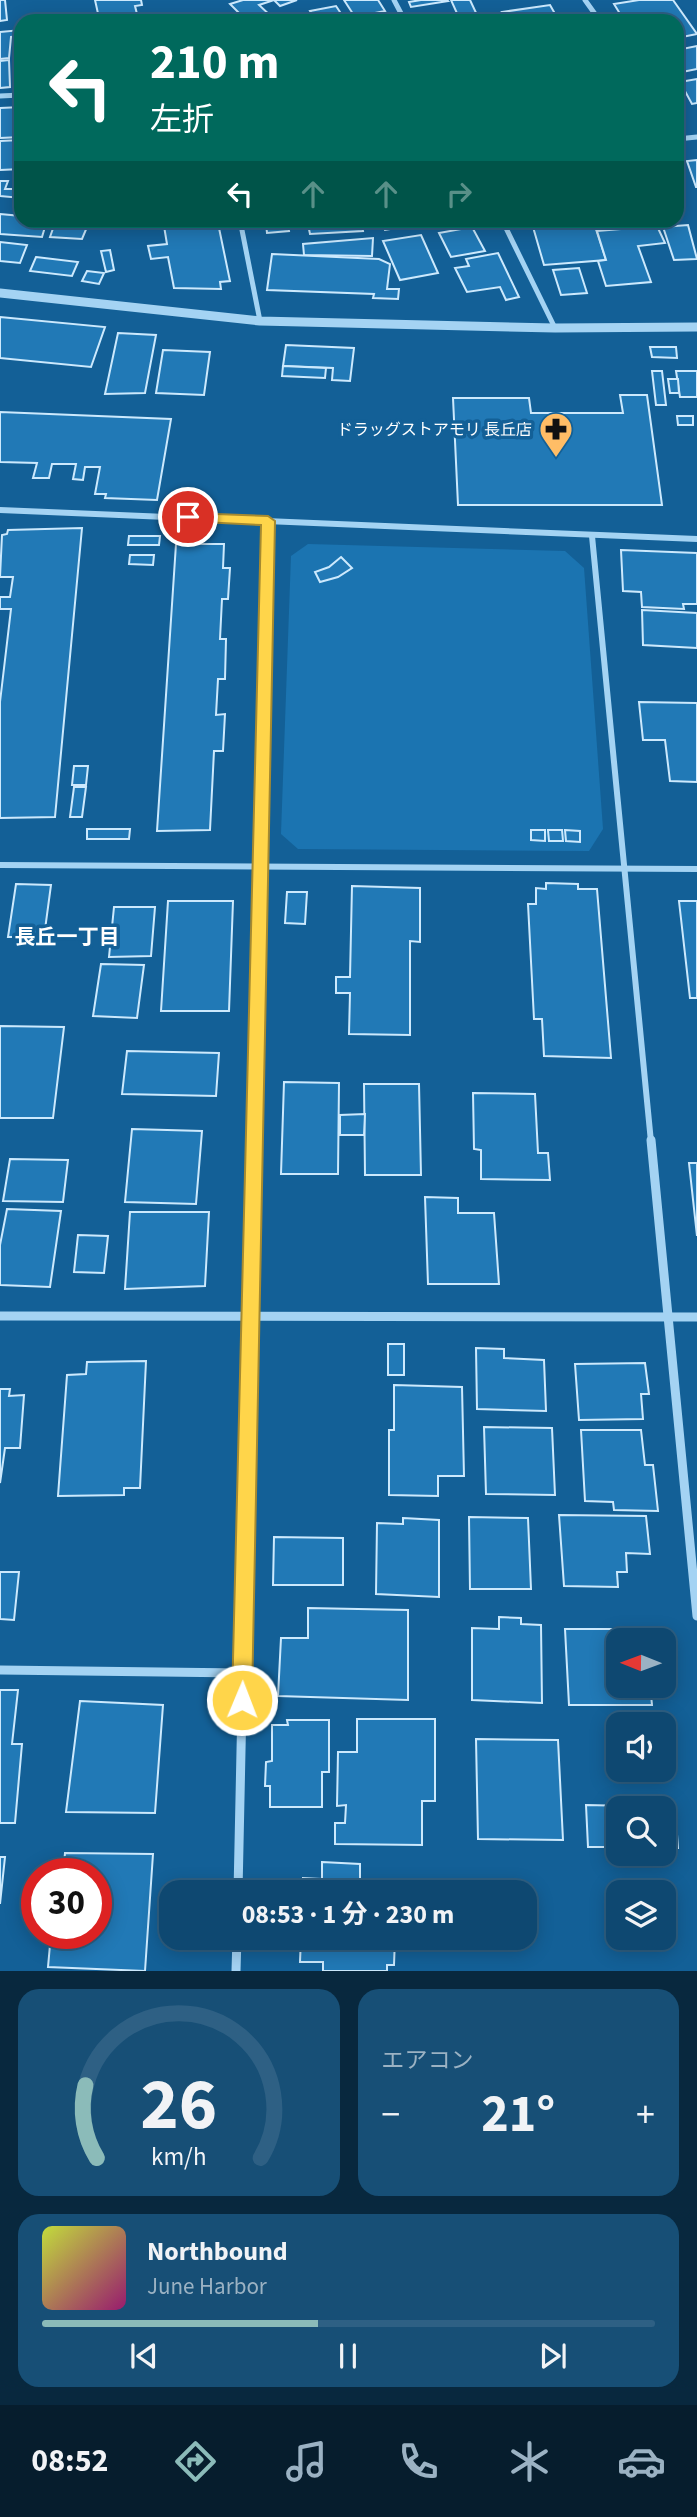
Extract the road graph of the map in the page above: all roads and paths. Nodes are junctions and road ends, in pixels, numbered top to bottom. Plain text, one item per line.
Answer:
1 (242, 228) edge
2 (506, 228) edge
3 (0, 293) edge
4 (260, 321) junction
5 (697, 327) edge
6 (555, 328) junction
7 (0, 510) edge
8 (268, 521) junction
9 (592, 536) junction
10 (697, 539) edge
11 (0, 864) edge
12 (261, 866) junction
13 (625, 869) junction
14 (697, 869) edge
15 (0, 1316) edge
16 (251, 1317) junction
17 (697, 1317) edge
18 (668, 1318) junction
19 (697, 1616) edge
20 (0, 1670) edge
21 (242, 1673) junction
22 (238, 1880) edge
23 (237, 1950) edge
24 (236, 1971) edge

1 - 4 street
2 - 6 street
3 - 4 street
4 - 6 street
5 - 6 street
7 - 8 street
8 - 9 street
8 - 12 street
9 - 10 street
9 - 13 street
11 - 12 street
12 - 13 street
12 - 16 street
13 - 14 street
13 - 18 street
15 - 16 street
16 - 18 street
16 - 21 street
17 - 18 street
18 - 19 street
20 - 21 street
21 - 22 street
23 - 24 street

